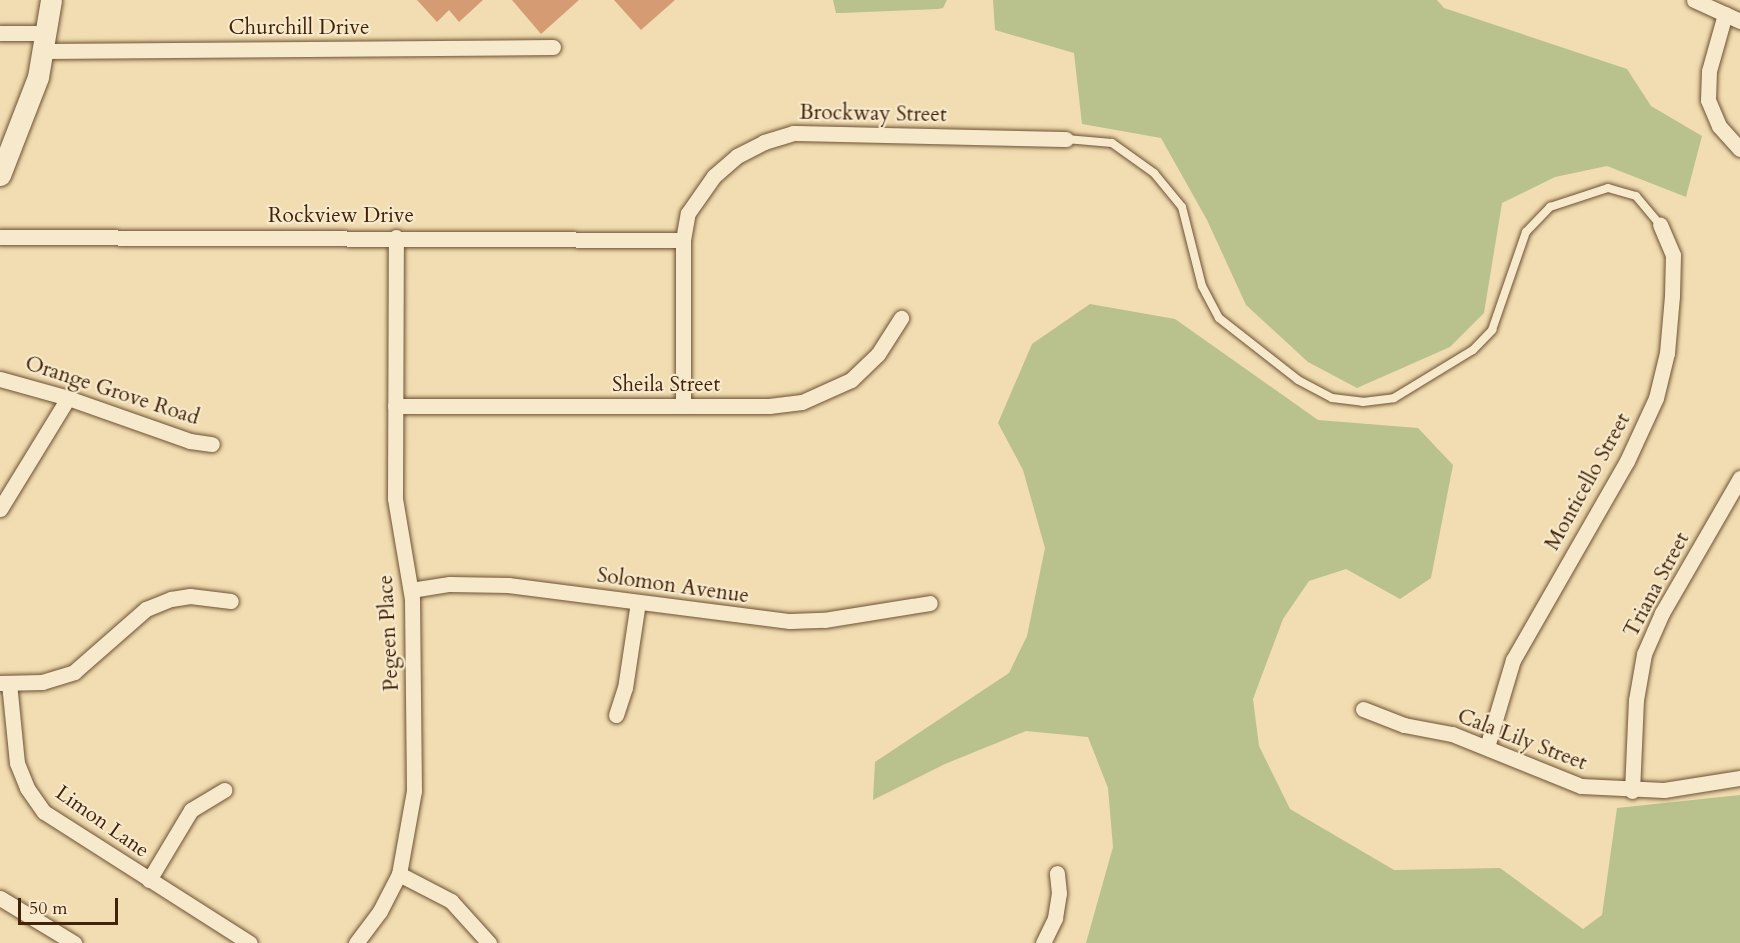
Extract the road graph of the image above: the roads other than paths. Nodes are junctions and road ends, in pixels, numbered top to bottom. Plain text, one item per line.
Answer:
1 (51, 0) edge
2 (1694, 0) edge
3 (1725, 14) junction
4 (1740, 21) edge
5 (0, 33) edge
6 (46, 42) junction
7 (553, 47) dead end
8 (1066, 139) joint
9 (1740, 149) edge
10 (0, 175) edge
11 (1660, 225) joint
12 (0, 237) edge
13 (396, 237) junction
14 (683, 240) junction
15 (901, 318) dead end
16 (0, 379) edge
17 (68, 398) junction
18 (395, 406) junction
19 (683, 406) junction
20 (212, 444) dead end
21 (1740, 478) edge
22 (0, 509) edge
23 (411, 590) junction
24 (231, 601) dead end
25 (638, 602) junction
26 (930, 603) dead end
27 (5, 683) edge
28 (1363, 709) dead end
29 (616, 715) dead end
30 (1487, 747) junction
31 (1740, 778) edge
32 (224, 789) dead end
33 (1632, 791) junction
34 (1057, 873) dead end
35 (399, 874) junction
36 (149, 880) junction
37 (0, 898) edge
38 (74, 943) edge
39 (250, 943) edge
40 (356, 943) edge
41 (489, 943) edge
42 (1043, 943) edge

1 - 6 street
2 - 3 street
3 - 4 street
3 - 9 street
5 - 6 street, Churchill Drive
6 - 7 street, Churchill Drive
6 - 10 street
8 - 11 lane
8 - 14 street, Brockway Street
11 - 30 street, Monticello Street
12 - 13 street, Rockview Drive
13 - 14 street, Rockview Drive
13 - 18 street, Pegeen Place
14 - 19 street, Brockway Street
15 - 19 street, Sheila Street
16 - 17 street, Orange Grove Road
17 - 20 street, Orange Grove Road
17 - 22 street
18 - 19 street, Sheila Street
18 - 23 street, Pegeen Place
21 - 33 street, Triana Street
23 - 25 street, Solomon Avenue
23 - 35 street, Pegeen Place
24 - 27 street
25 - 26 street, Solomon Avenue
25 - 29 street
27 - 36 street, Limon Lane
28 - 30 street, Cala Lily Street
30 - 33 street, Cala Lily Street
31 - 33 street, Cala Lily Street
32 - 36 street
34 - 42 street
35 - 40 street, Pegeen Place
35 - 41 street
36 - 39 street, Limon Lane
37 - 38 street

